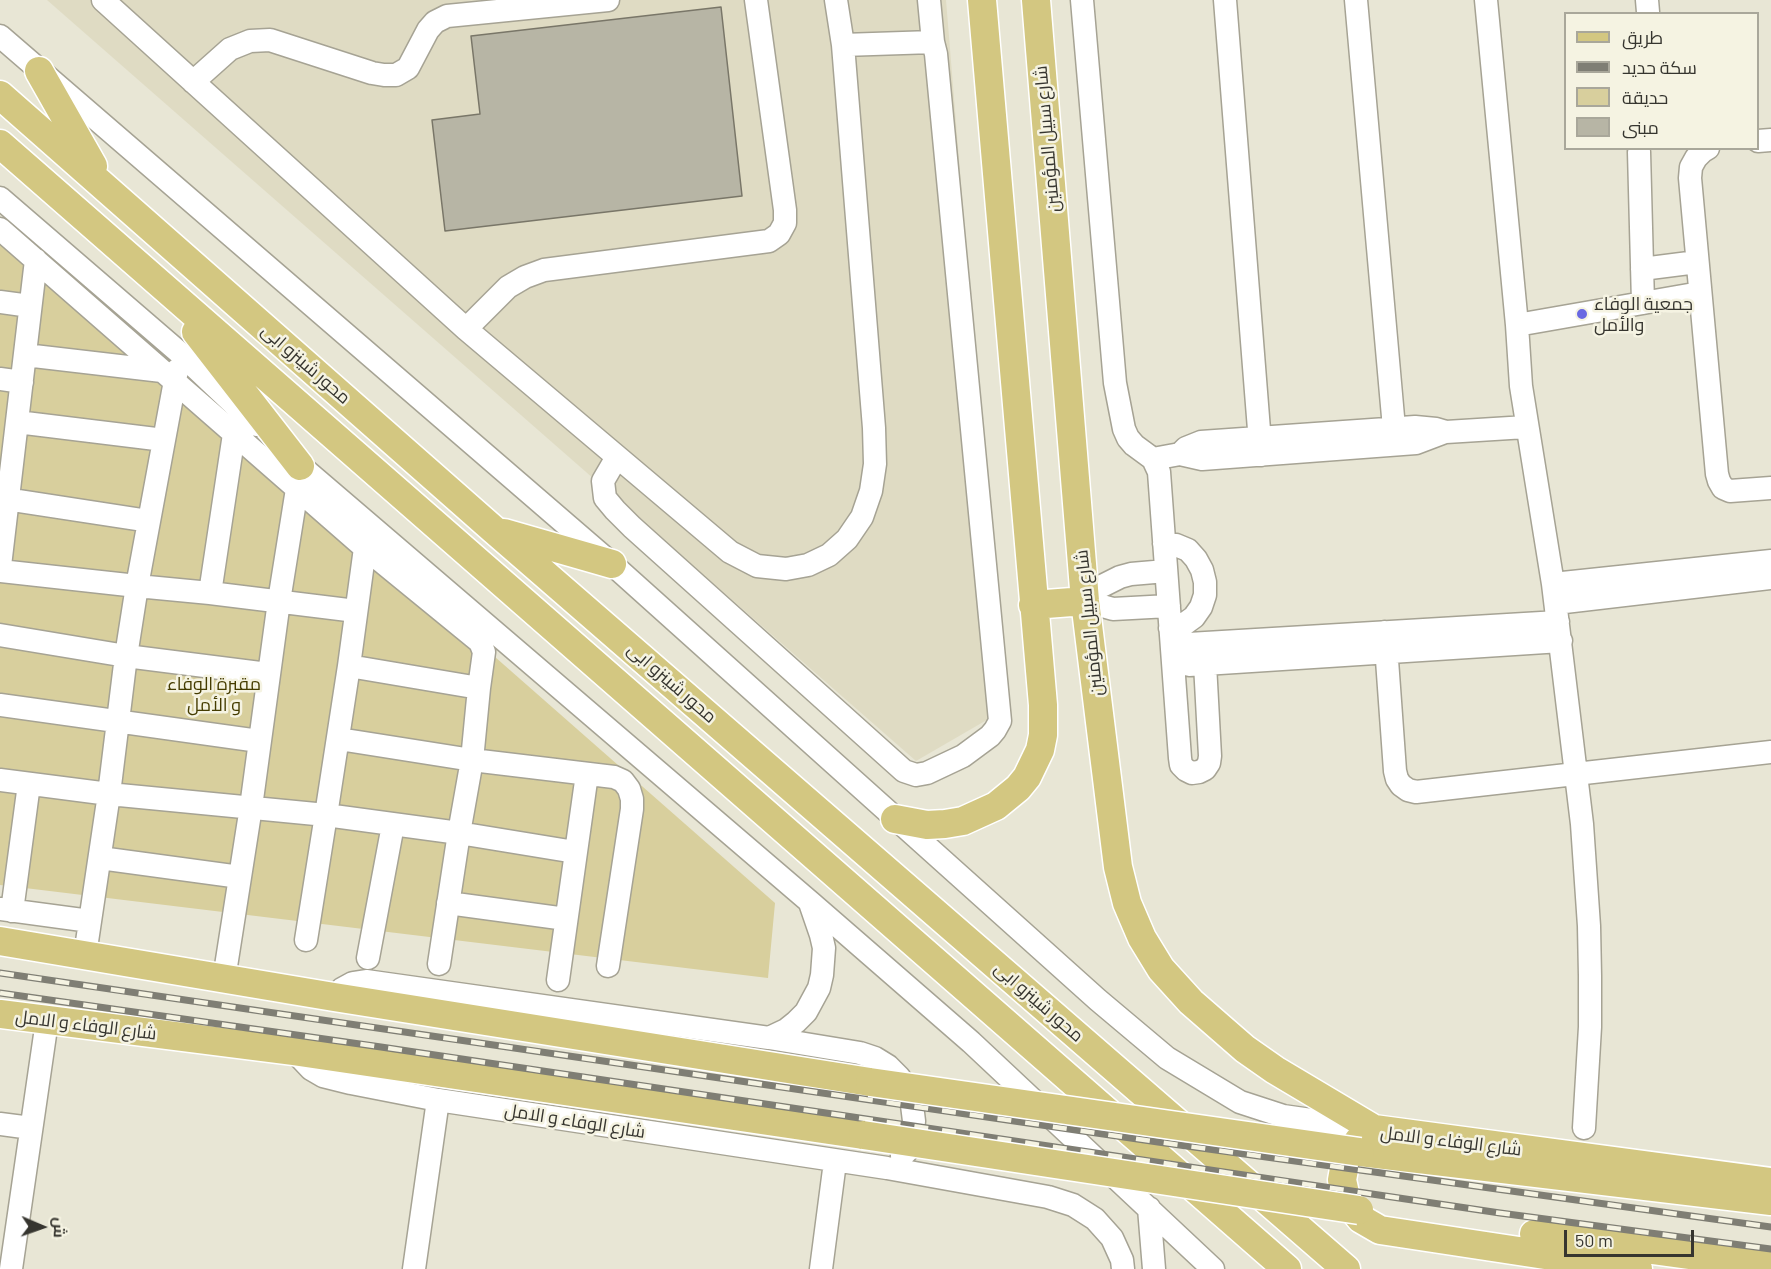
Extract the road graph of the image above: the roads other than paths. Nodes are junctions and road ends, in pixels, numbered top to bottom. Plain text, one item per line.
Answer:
1 (103, 0) edge
2 (608, 0) edge
3 (756, 0) edge
4 (836, 0) edge
5 (929, 0) edge
6 (982, 0) edge
7 (1036, 0) edge
8 (1082, 0) edge
9 (1225, 0) edge
10 (1356, 0) edge
11 (1486, 0) edge
12 (0, 36) edge
13 (933, 42) junction
14 (843, 45) junction
15 (39, 71) junction
16 (193, 82) junction
17 (0, 95) edge
18 (0, 144) edge
19 (1705, 150) edge
20 (1639, 152) dead end
21 (105, 187) junction
22 (0, 198) edge
23 (0, 229) edge
24 (36, 260) junction
25 (1697, 262) junction
26 (1642, 269) junction
27 (156, 281) junction
28 (1700, 293) junction
29 (0, 302) edge
30 (1643, 303) junction
31 (30, 306) junction
32 (1517, 326) junction
33 (466, 329) junction
34 (181, 354) junction
35 (25, 355) junction
36 (168, 376) junction
37 (11, 381) edge
38 (17, 422) junction
39 (1526, 427) junction
40 (1395, 428) junction
41 (1446, 432) junction
42 (234, 434) junction
43 (164, 440) junction
44 (1260, 446) junction
45 (617, 457) junction
46 (1153, 459) junction
47 (298, 478) junction
48 (1771, 488) edge
49 (4, 498) edge
50 (149, 521) junction
51 (494, 530) junction
52 (1164, 544) junction
53 (364, 548) junction
54 (1771, 561) edge
55 (612, 564) junction
56 (0, 566) edge
57 (0, 571) edge
58 (1166, 572) junction
59 (1771, 578) edge
60 (137, 586) junction
61 (210, 592) junction
62 (279, 601) junction
63 (1085, 601) junction
64 (1033, 606) junction
65 (356, 611) junction
66 (1557, 612) junction
67 (0, 636) edge
68 (1171, 636) junction
69 (1386, 642) junction
70 (126, 656) junction
71 (1204, 664) junction
72 (349, 666) junction
73 (268, 674) junction
74 (479, 688) junction
75 (0, 705) edge
76 (119, 722) junction
77 (339, 739) junction
78 (259, 741) junction
79 (1771, 752) edge
80 (472, 760) junction
81 (586, 774) junction
82 (1576, 774) junction
83 (0, 780) edge
84 (30, 784) junction
85 (109, 794) junction
86 (250, 807) junction
87 (326, 815) junction
88 (895, 819) junction
89 (393, 825) junction
90 (459, 833) junction
91 (575, 852) junction
92 (100, 858) junction
93 (240, 877) junction
94 (810, 902) junction
95 (448, 903) junction
96 (6, 910) edge
97 (566, 919) junction
98 (90, 921) junction
99 (306, 940) dead end
100 (0, 941) edge
101 (85, 955) junction
102 (368, 958) dead end
103 (439, 964) dead end
104 (608, 966) dead end
105 (224, 979) junction
106 (558, 980) dead end
107 (334, 997) junction
108 (0, 1014) edge
109 (47, 1021) junction
110 (769, 1038) junction
111 (294, 1050) junction
112 (438, 1100) junction
113 (0, 1124) edge
114 (31, 1128) junction
115 (1584, 1128) dead end
116 (1367, 1141) junction
117 (835, 1161) junction
118 (888, 1168) junction
119 (1771, 1182) edge
120 (1771, 1201) edge
121 (1149, 1208) junction
122 (1771, 1266) edge
123 (11, 1269) edge
124 (414, 1269) edge
125 (821, 1269) edge
126 (1124, 1269) edge
127 (1154, 1269) edge
128 (1213, 1269) edge
129 (1287, 1269) edge
130 (1346, 1269) edge
131 (1638, 1269) edge

1 - 16 street
2 - 16 street
3 - 33 street
4 - 14 street
5 - 13 street
6 - 64 main road
7 - 63 main road, شارع سبيل المؤمنين
8 - 46 street
9 - 44 street
10 - 40 street
11 - 32 street
12 - 15 street
13 - 14 street
13 - 45 street
14 - 45 street
15 - 21 main road
15 - 55 street
16 - 33 street
17 - 21 main road, محور شينزو ابى
18 - 27 main road, محور شينزو ابى
19 - 25 street
20 - 26 street
21 - 51 main road, محور شينزو ابى
22 - 34 street
23 - 24 street
24 - 31 street
24 - 36 street
25 - 26 street
25 - 28 street
26 - 30 street
27 - 47 main road
27 - 129 main road, محور شينزو ابى
28 - 30 street
28 - 48 street
29 - 31 street
30 - 32 street
31 - 35 street
32 - 39 street
33 - 45 street
34 - 36 street
34 - 47 street
35 - 36 street
35 - 37 street
36 - 42 street
36 - 43 street
37 - 38 street
38 - 43 street
38 - 49 street
39 - 41 street
39 - 66 street
40 - 41 street
40 - 44 street
41 - 44 street
42 - 47 street
42 - 61 street
43 - 50 street
44 - 46 street
46 - 52 street
47 - 53 street
47 - 62 street
47 - 94 street
49 - 50 street
49 - 56 street
50 - 60 street
51 - 55 main road
51 - 130 main road, محور شينزو ابى
52 - 58 street
52 - 68 street
53 - 65 street
53 - 74 street
54 - 66 street
55 - 88 street
57 - 60 street
58 - 63 street
58 - 68 street
59 - 66 street
60 - 61 street
60 - 70 street
61 - 62 street
62 - 65 street
62 - 73 street
63 - 64 main road
63 - 68 street
63 - 116 main road, شارع سبيل المؤمنين
64 - 88 main road
65 - 72 street
66 - 69 street
66 - 82 street
67 - 70 street
68 - 69 street
68 - 71 street
68 - 71 street
69 - 71 street
69 - 82 street
70 - 73 street
70 - 76 street
72 - 74 street
72 - 77 street
73 - 78 street
74 - 80 street
75 - 76 street
76 - 78 street
76 - 85 street
77 - 80 street
77 - 87 street
78 - 86 street
79 - 82 street
80 - 81 street
80 - 90 street
81 - 91 street
81 - 104 street
82 - 115 street
83 - 84 street
84 - 85 street
84 - 96 street
85 - 86 street
85 - 92 street
86 - 87 street
86 - 93 street
87 - 89 street
87 - 99 street
88 - 116 street
89 - 90 street
89 - 102 street
90 - 91 street
90 - 95 street
91 - 97 street
92 - 93 street
92 - 98 street
93 - 105 street
94 - 110 street
94 - 121 street
95 - 97 street
95 - 103 street
96 - 98 street
97 - 106 street
98 - 101 street
100 - 101 main road
101 - 105 main road
105 - 107 main road
107 - 110 street
107 - 116 main road, bridge
108 - 109 main road, شارع الوفاء و الامل
109 - 111 main road, شارع الوفاء و الامل
109 - 114 street
110 - 118 street
111 - 112 street, شارع الوفاء و الامل
111 - 122 main road, bridge
112 - 117 street, شارع الوفاء و الامل
112 - 124 street
113 - 114 street
114 - 123 street
116 - 119 main road, شارع الوفاء و الامل
116 - 120 main road
116 - 131 main road, شارع الوفاء و الامل
117 - 118 street, شارع الوفاء و الامل
117 - 125 street
118 - 126 street, شارع الوفاء و الامل
121 - 127 street
121 - 128 street

